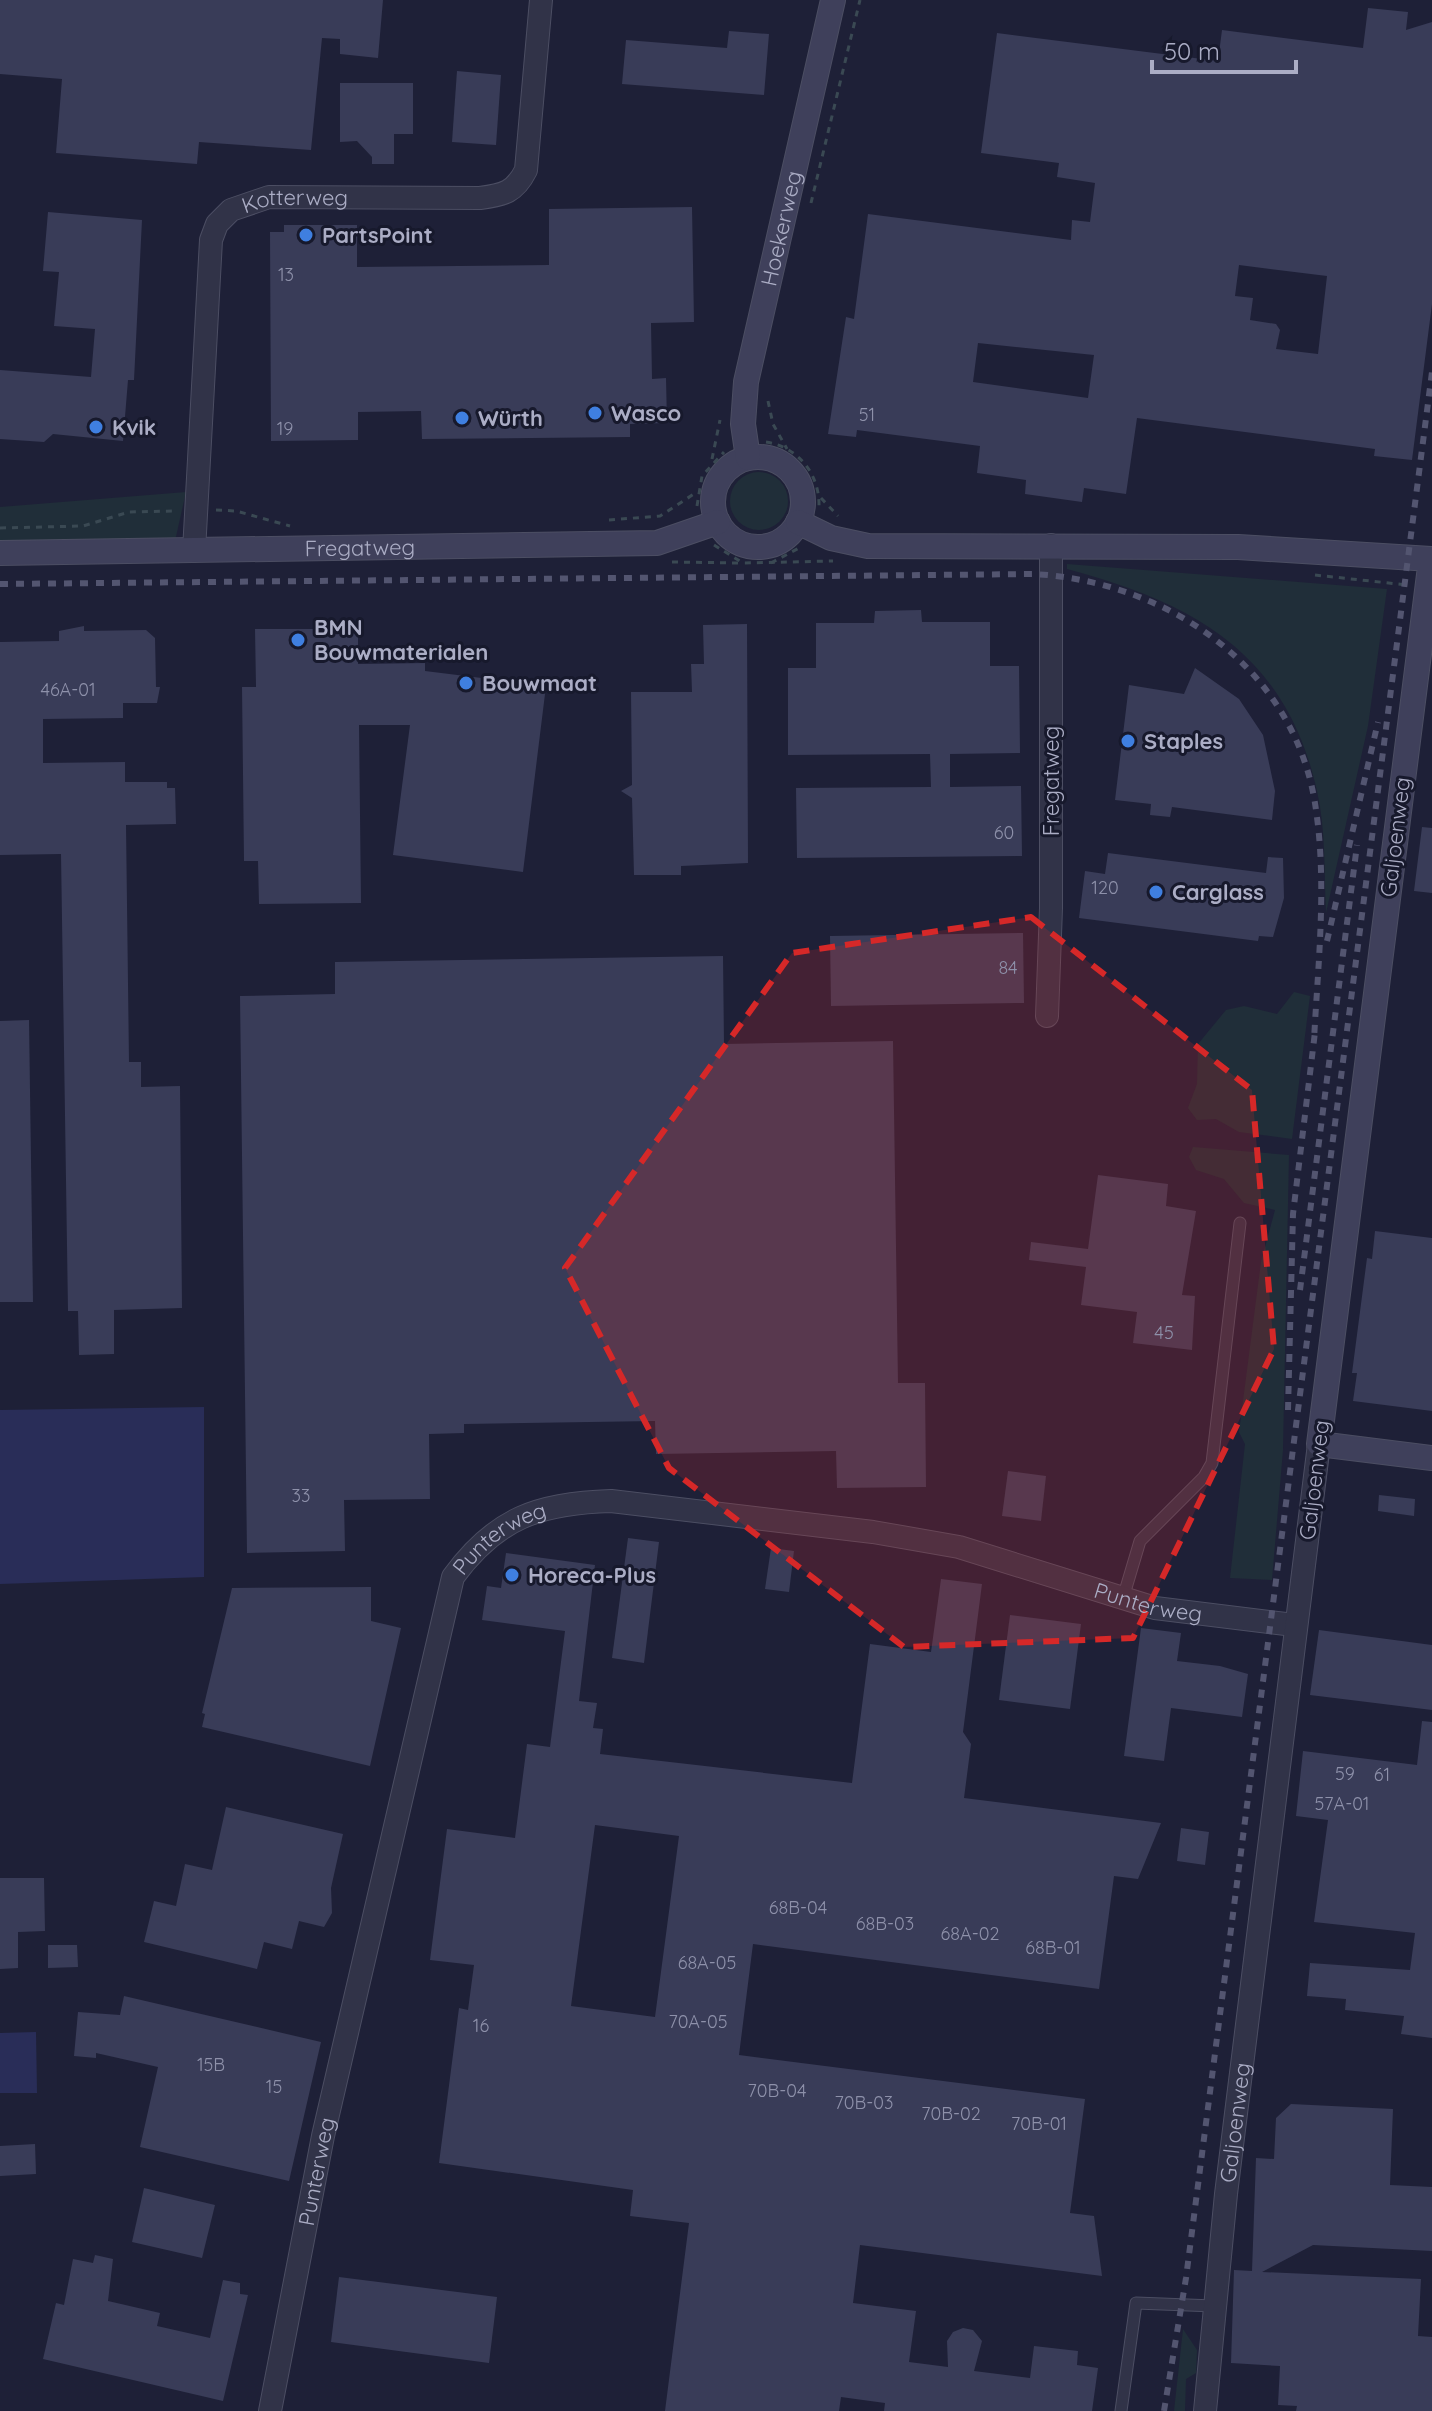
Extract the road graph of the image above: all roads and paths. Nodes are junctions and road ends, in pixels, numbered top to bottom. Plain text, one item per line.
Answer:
1 (541, 0) edge
2 (833, 0) edge
3 (860, 0) edge
4 (809, 209) dead end
5 (767, 397) dead end
6 (787, 449) junction
7 (747, 450) junction
8 (697, 492) junction
9 (196, 510) junction
10 (602, 521) dead end
11 (294, 526) dead end
12 (710, 526) junction
13 (806, 526) junction
14 (0, 528) edge
15 (1051, 545) junction
16 (194, 551) junction
17 (0, 553) edge
18 (1431, 555) edge
19 (671, 562) dead end
20 (743, 563) junction
21 (1047, 1016) dead end
22 (1240, 1223) dead end
23 (1319, 1444) junction
24 (1432, 1458) edge
25 (1123, 1598) junction
26 (1294, 1625) junction
27 (1214, 2306) junction
28 (270, 2411) edge
29 (1121, 2411) edge
30 (1205, 2411) edge

1 - 9 street, Kotterweg
2 - 7 street, Hoekerweg
3 - 4 path, Hoekerweg
5 - 6 path
6 - 7 path
6 - 13 path
7 - 8 path
7 - 12 street
7 - 13 street
8 - 10 path
8 - 12 path
9 - 11 path, Fregatweg
9 - 14 path, Fregatweg
9 - 16 street, Kotterweg
12 - 13 street
12 - 16 street, Fregatweg
12 - 20 path
13 - 15 street
13 - 20 path
15 - 18 street
15 - 21 street, Fregatweg
16 - 17 street, Fregatweg
18 - 23 street, Galjoenweg
19 - 20 path
22 - 25 lane
23 - 24 street
23 - 26 street, Galjoenweg
25 - 26 street, Punterweg
25 - 28 street, Punterweg
26 - 27 street, Galjoenweg
27 - 29 lane
27 - 30 street, Galjoenweg

